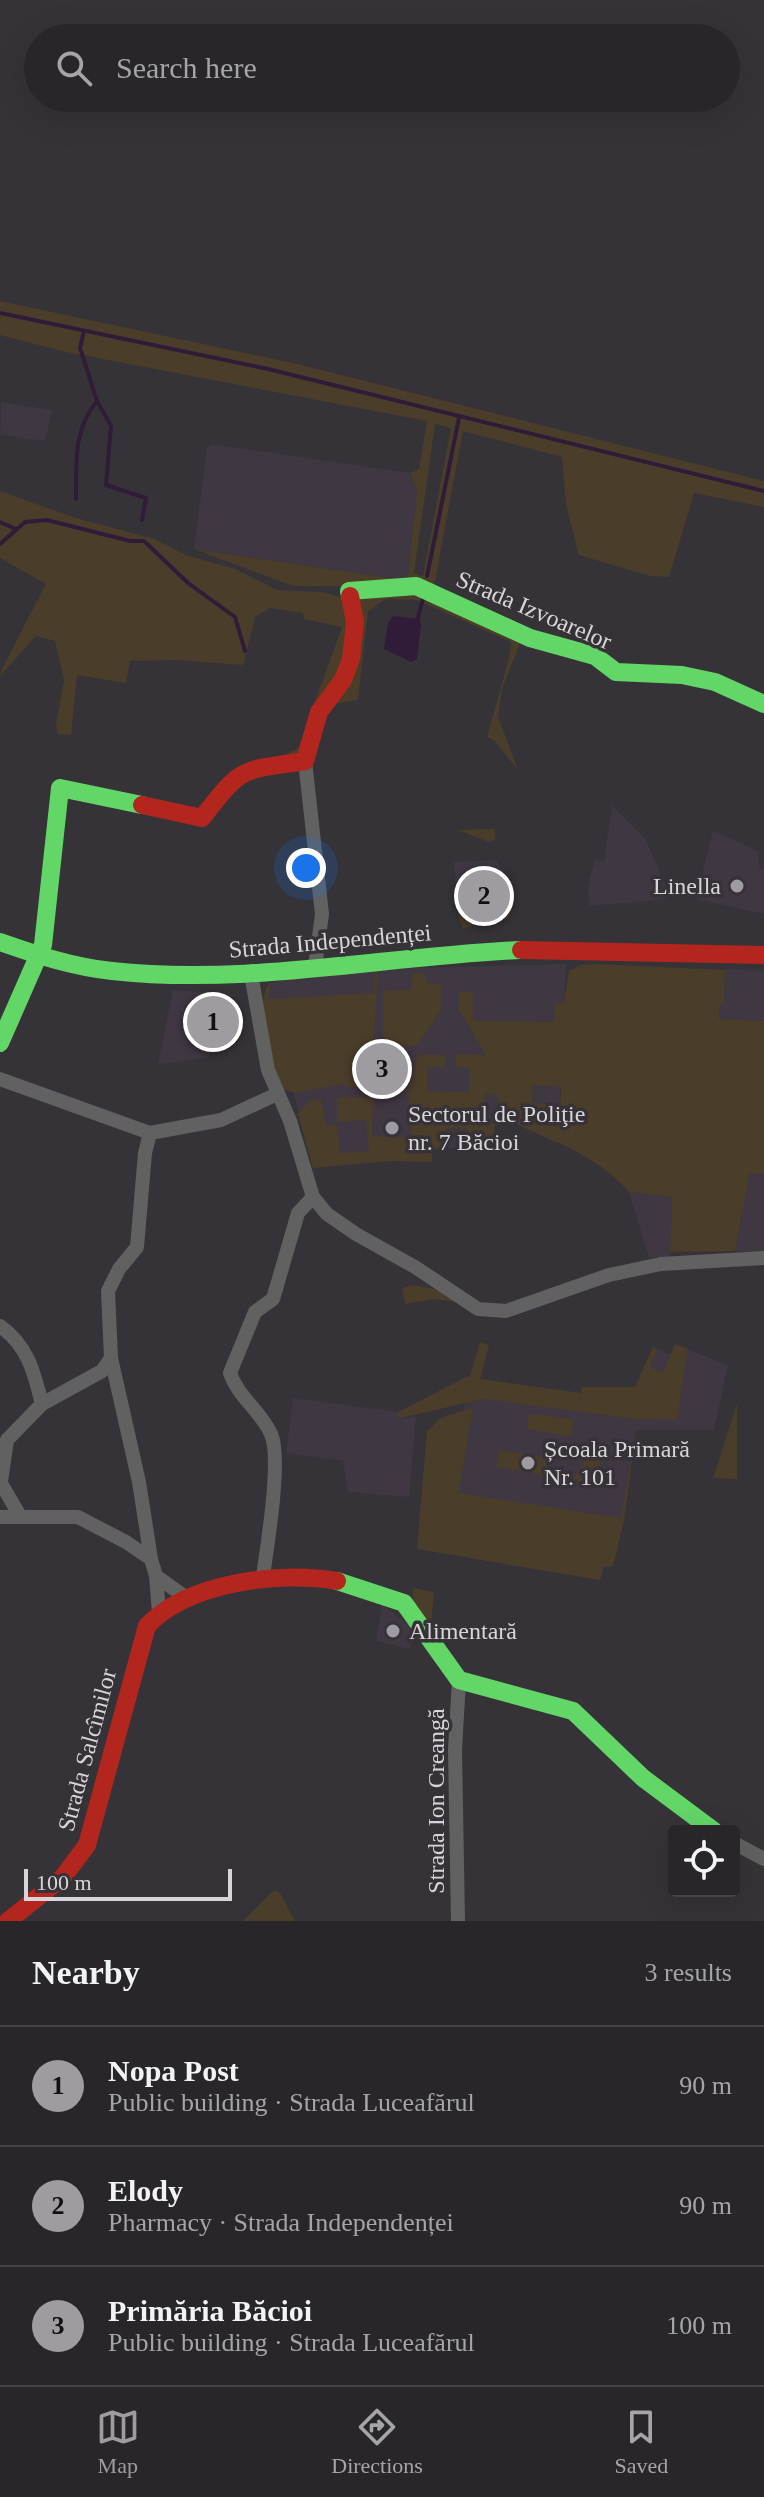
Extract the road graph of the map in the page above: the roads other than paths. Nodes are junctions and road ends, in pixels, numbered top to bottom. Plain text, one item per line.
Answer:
1 (764, 704) edge
2 (305, 761) junction
3 (0, 942) edge
4 (764, 955) edge
5 (39, 957) junction
6 (315, 967) junction
7 (251, 974) junction
8 (0, 1043) edge
9 (0, 1079) edge
10 (277, 1094) junction
11 (150, 1133) junction
12 (313, 1197) junction
13 (764, 1258) edge
14 (0, 1326) edge
15 (111, 1358) junction
16 (42, 1404) junction
17 (4, 1439) edge
18 (1, 1487) edge
19 (20, 1516) junction
20 (0, 1517) edge
21 (151, 1559) junction
22 (156, 1576) junction
23 (263, 1576) junction
24 (188, 1599) junction
25 (159, 1613) junction
26 (459, 1680) junction
27 (706, 1825) edge
28 (740, 1846) edge
29 (764, 1859) edge
30 (8, 1921) edge
31 (458, 1921) edge

1 - 2 street, Strada Izvoarelor
2 - 5 street
2 - 6 street
3 - 5 street, Strada Independenței
4 - 6 street, Strada Independenței
5 - 7 street, Strada Independenței
5 - 8 street
6 - 7 street, Strada Independenței
7 - 10 street
9 - 11 street
10 - 11 street
10 - 12 street
11 - 15 street
12 - 13 street
12 - 23 street
14 - 16 street
15 - 16 street
15 - 21 street
16 - 17 street
17 - 18 street
18 - 19 street
19 - 20 street
19 - 21 street
21 - 22 street
22 - 24 street
22 - 25 street
23 - 24 street
23 - 26 street
24 - 25 street
25 - 30 street, Strada Salcîmilor
26 - 27 street
26 - 31 street, Strada Ion Creangă
28 - 29 street

